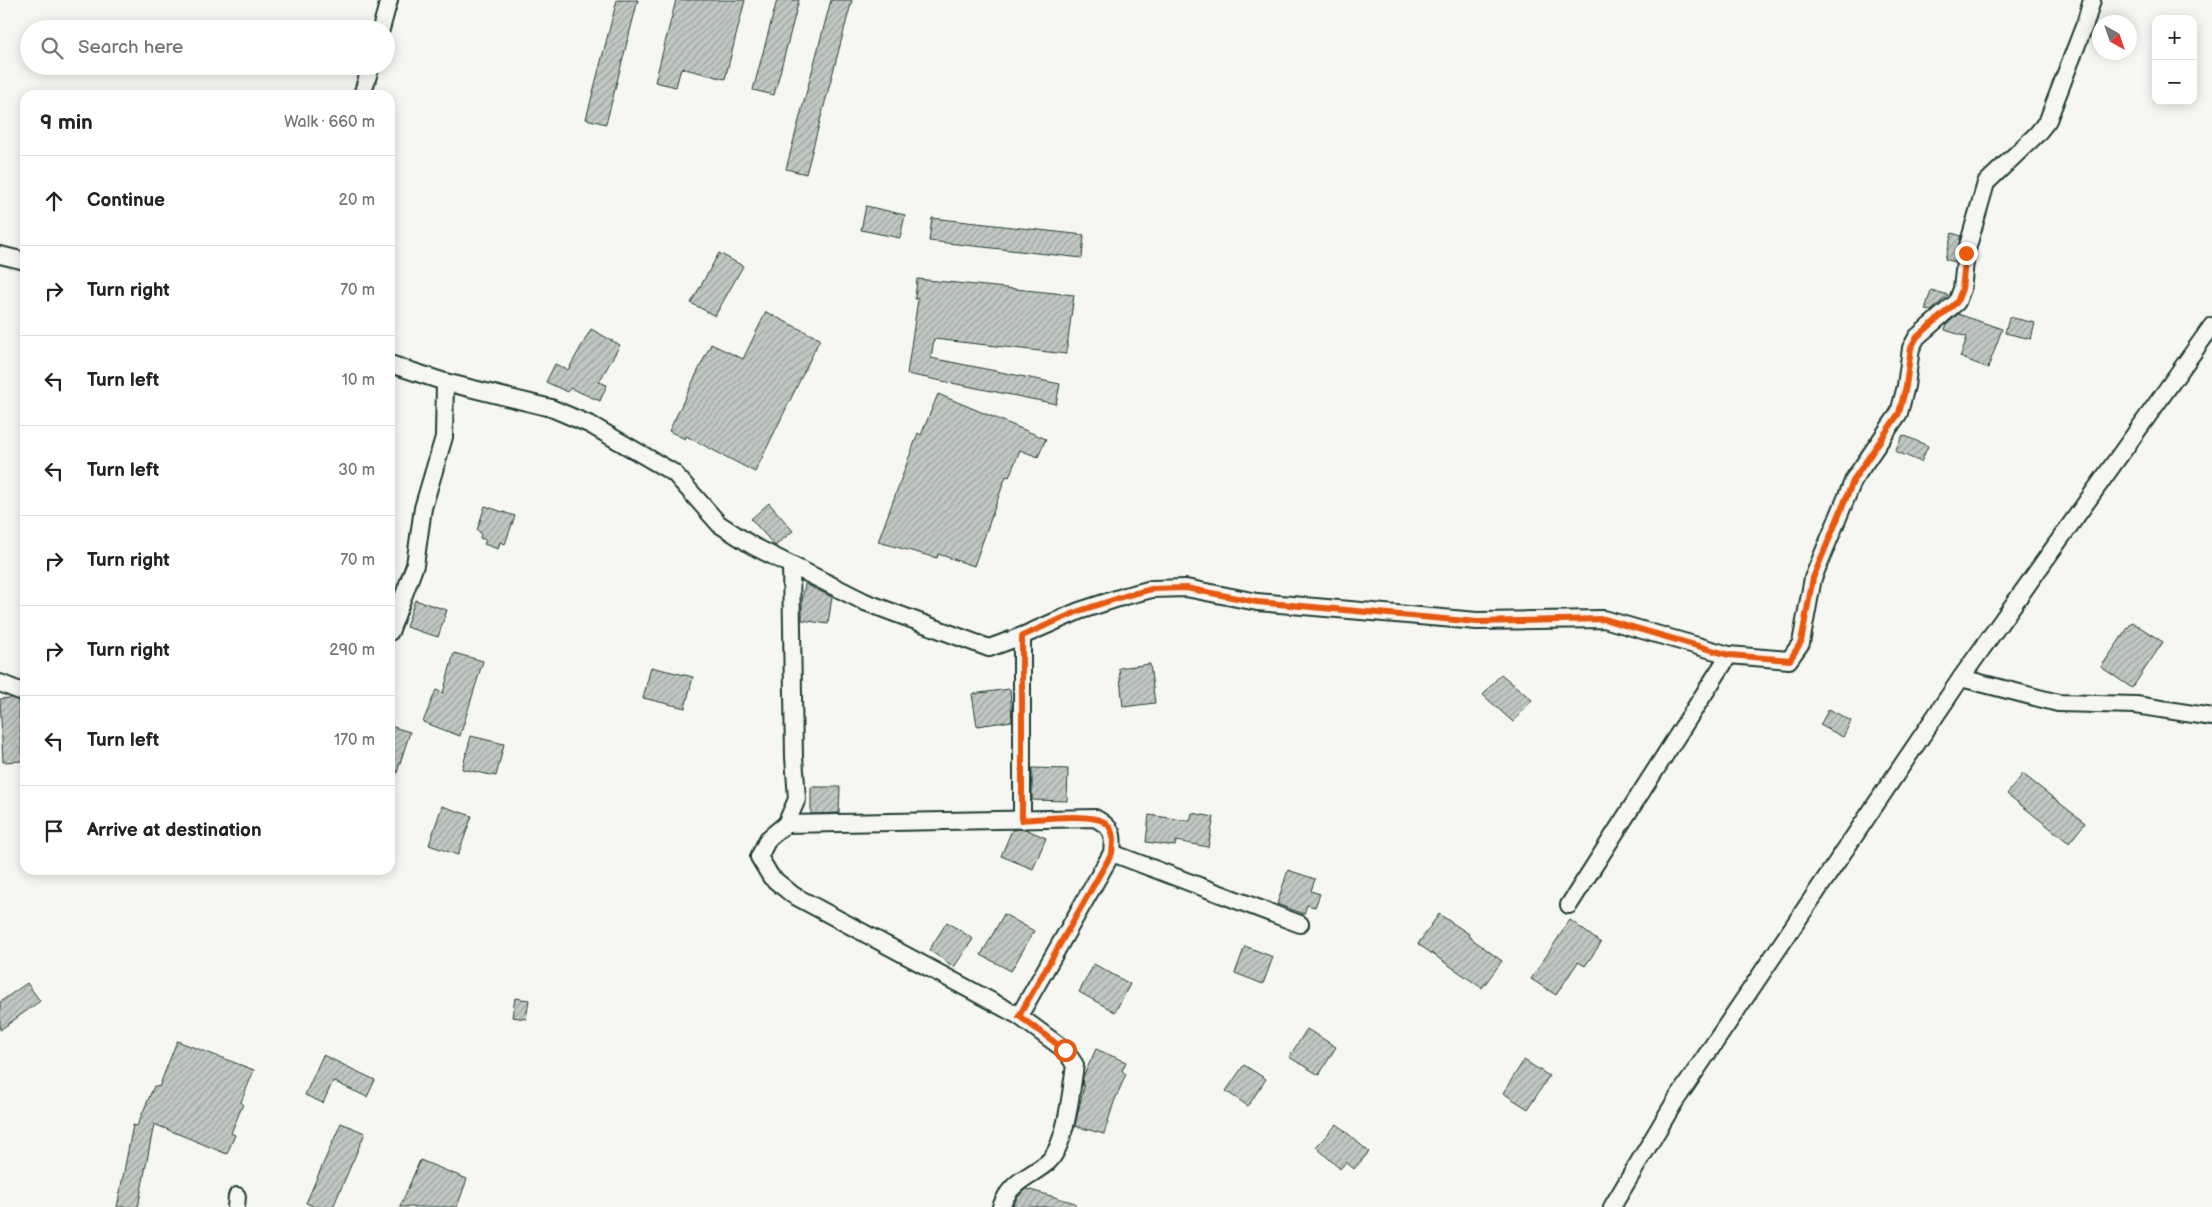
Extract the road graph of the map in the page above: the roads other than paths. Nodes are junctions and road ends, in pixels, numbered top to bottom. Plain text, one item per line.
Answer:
1 (389, 0) edge
2 (2092, 0) edge
3 (383, 20) edge
4 (368, 75) edge
5 (364, 90) edge
6 (0, 255) edge
7 (20, 260) edge
8 (2212, 326) edge
9 (395, 366) edge
10 (445, 382) junction
11 (791, 566) junction
12 (395, 618) edge
13 (1022, 636) junction
14 (1729, 655) junction
15 (1961, 678) junction
16 (0, 683) edge
17 (20, 691) edge
18 (2212, 717) edge
19 (1022, 820) junction
20 (786, 824) junction
21 (1112, 853) junction
22 (1569, 905) dead end
23 (1300, 924) dead end
24 (1019, 1016) junction
25 (1001, 1207) edge
26 (1612, 1207) edge

1 - 3 street
2 - 14 street
4 - 5 street
6 - 7 street
8 - 15 street
9 - 10 street
10 - 11 street
10 - 12 street
11 - 13 street
11 - 20 street
13 - 14 street
13 - 19 street
14 - 22 street
15 - 18 street
15 - 26 street
16 - 17 street
19 - 20 street
19 - 21 street
20 - 24 street
21 - 23 street
21 - 24 street
24 - 25 street

